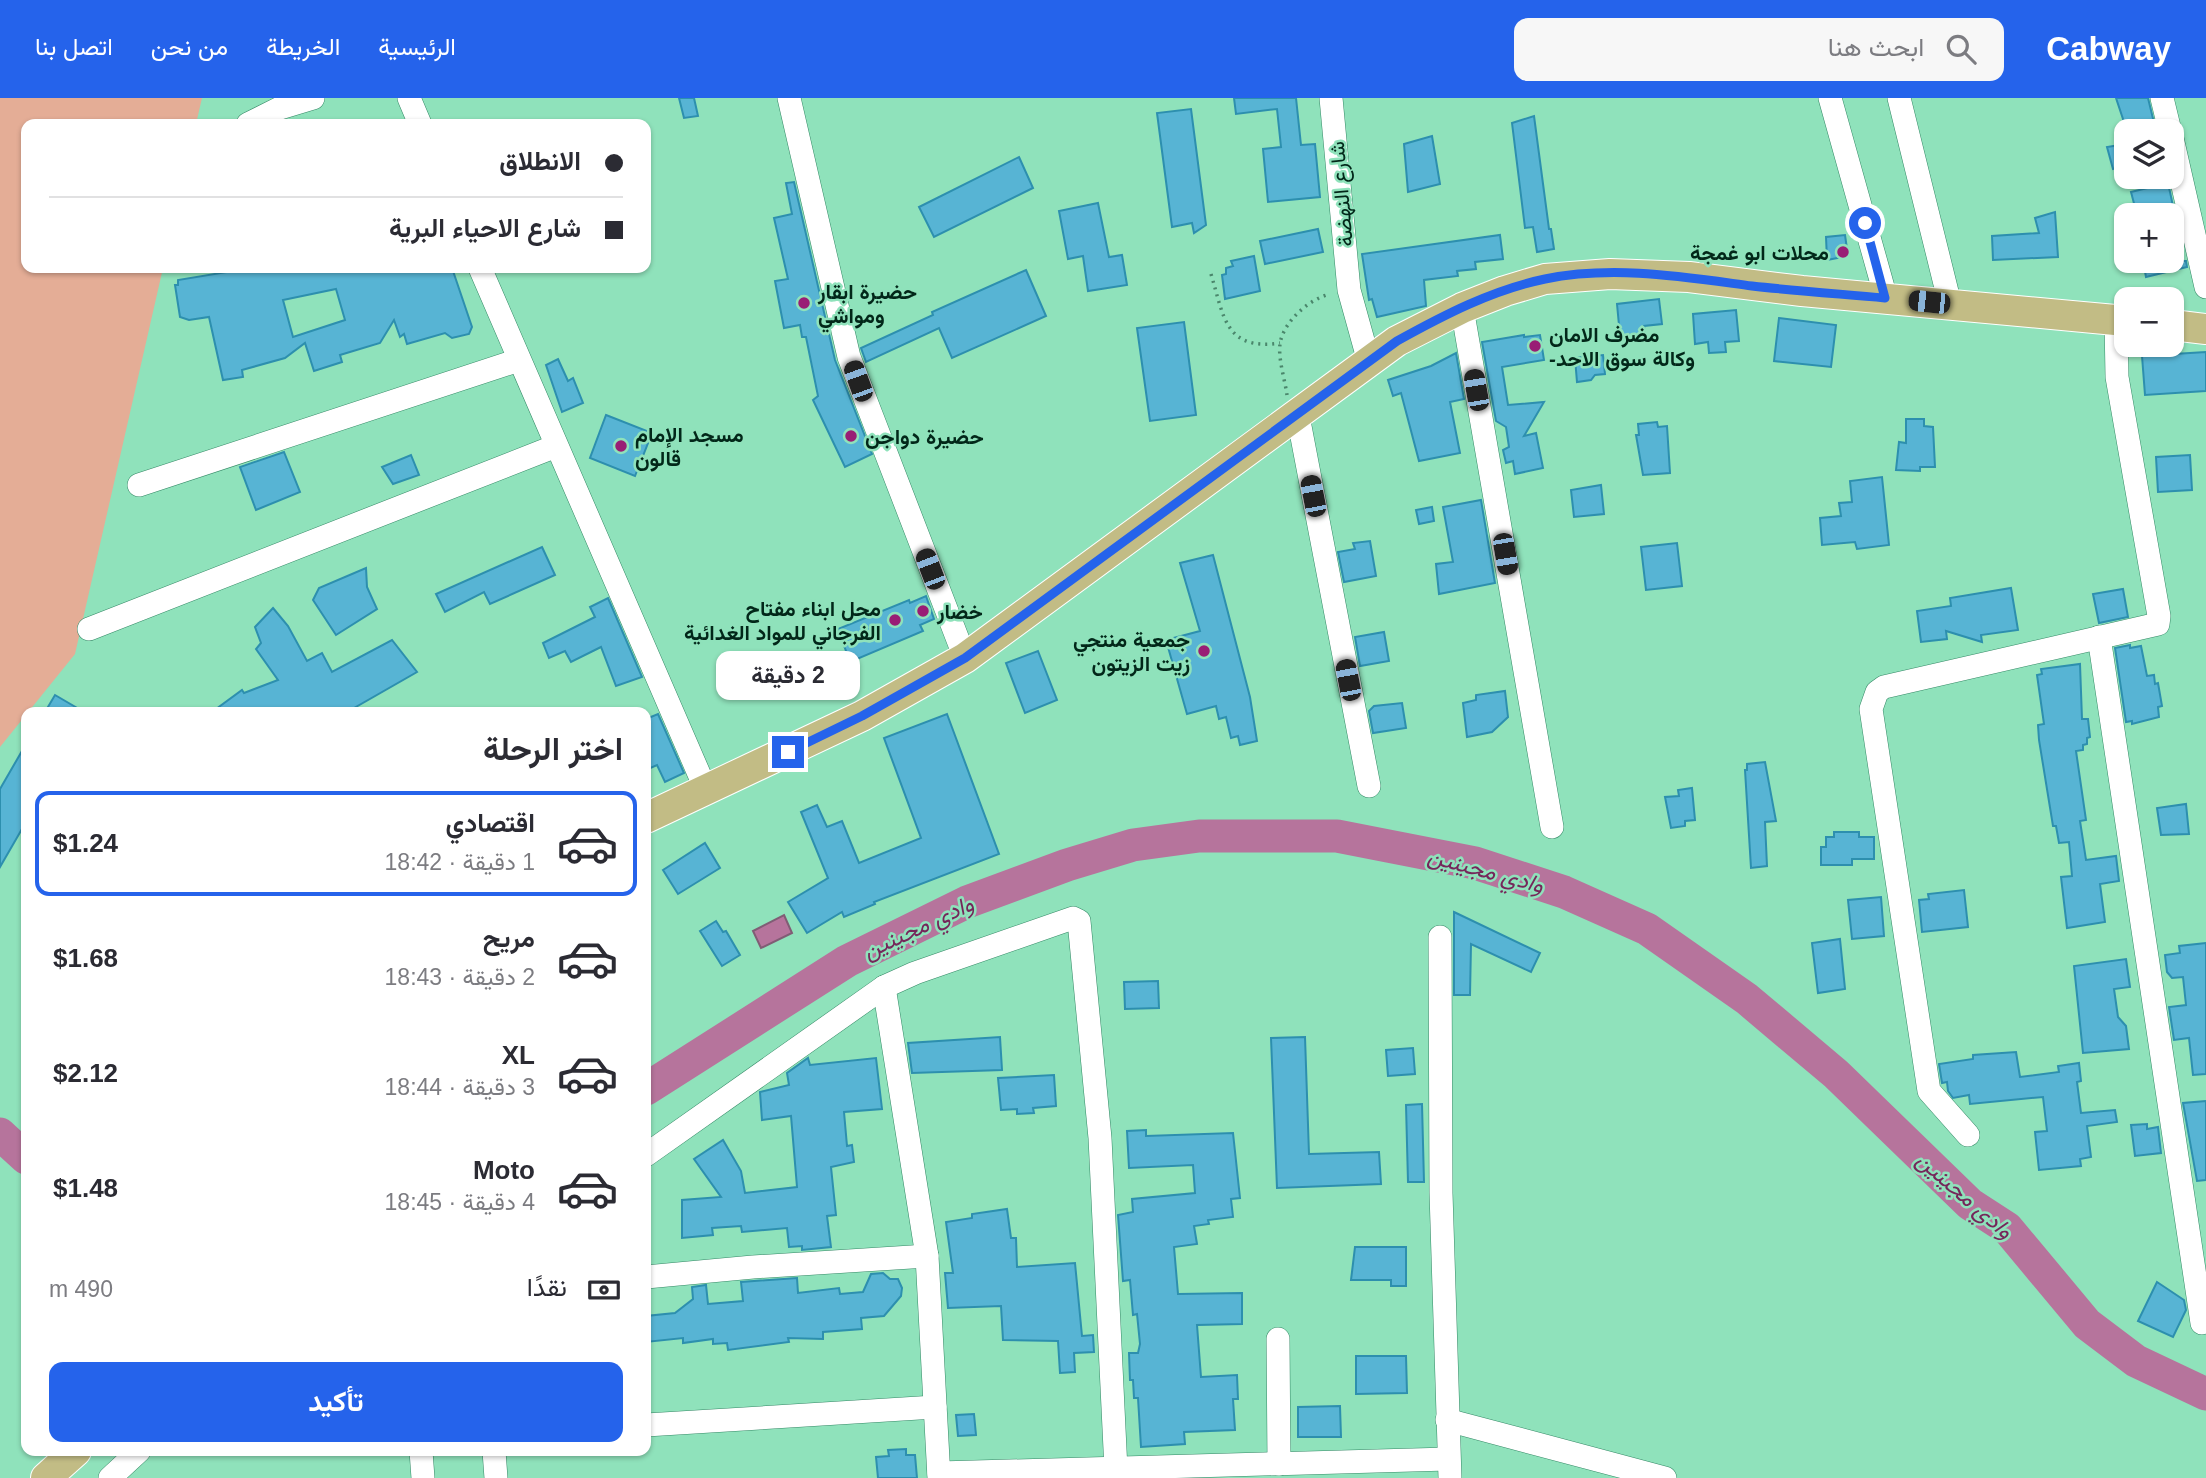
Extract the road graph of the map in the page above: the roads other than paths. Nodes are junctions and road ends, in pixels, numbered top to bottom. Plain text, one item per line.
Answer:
1 (313, 98) edge
2 (409, 98) edge
3 (789, 98) edge
4 (1332, 98) edge
5 (1830, 98) edge
6 (1899, 98) edge
7 (2162, 98) edge
8 (258, 119) edge
9 (418, 119) edge
10 (2167, 119) edge
11 (2184, 189) edge
12 (482, 273) edge
13 (2206, 287) edge
14 (1885, 298) junction
15 (1950, 304) junction
16 (1462, 307) junction
17 (2114, 319) edge
18 (2184, 326) edge
19 (2206, 329) edge
20 (2118, 357) edge
21 (519, 360) junction
22 (1369, 362) junction
23 (1295, 419) junction
24 (556, 446) junction
25 (139, 485) dead end
26 (89, 629) dead end
27 (2099, 637) junction
28 (965, 658) junction
29 (1369, 786) dead end
30 (706, 790) junction
31 (651, 816) edge
32 (1552, 827) dead end
33 (1440, 937) dead end
34 (884, 987) junction
35 (1968, 1135) dead end
36 (651, 1151) edge
37 (927, 1256) junction
38 (651, 1277) edge
39 (2202, 1323) dead end
40 (1278, 1339) dead end
41 (935, 1407) junction
42 (1447, 1420) junction
43 (651, 1425) edge
44 (70, 1456) edge
45 (134, 1456) edge
46 (421, 1456) edge
47 (494, 1456) edge
48 (1279, 1464) junction
49 (1449, 1468) edge
50 (1116, 1470) junction
51 (939, 1475) edge
52 (46, 1478) edge
53 (110, 1478) edge
54 (423, 1478) edge
55 (496, 1478) edge
56 (1665, 1478) edge

1 - 8 street
2 - 9 street
3 - 28 street
4 - 22 street, شارع النهضة
5 - 14 street
6 - 15 street
7 - 10 street
11 - 13 street
12 - 21 street
14 - 15 main road
14 - 16 main road
15 - 17 main road
16 - 22 main road
16 - 32 street
18 - 19 main road
20 - 27 street
21 - 24 street
21 - 25 street
22 - 23 main road
23 - 28 main road
23 - 29 street
24 - 26 street
24 - 30 street
27 - 35 street
27 - 39 street
28 - 30 main road
30 - 31 main road
33 - 42 street
34 - 36 street
34 - 37 street
34 - 50 street
37 - 38 street
37 - 41 street
40 - 48 street
41 - 43 street
41 - 51 street
42 - 49 street
42 - 56 street
44 - 52 main road
45 - 53 street
46 - 54 street
47 - 55 street
48 - 49 street
48 - 50 street
50 - 51 street

